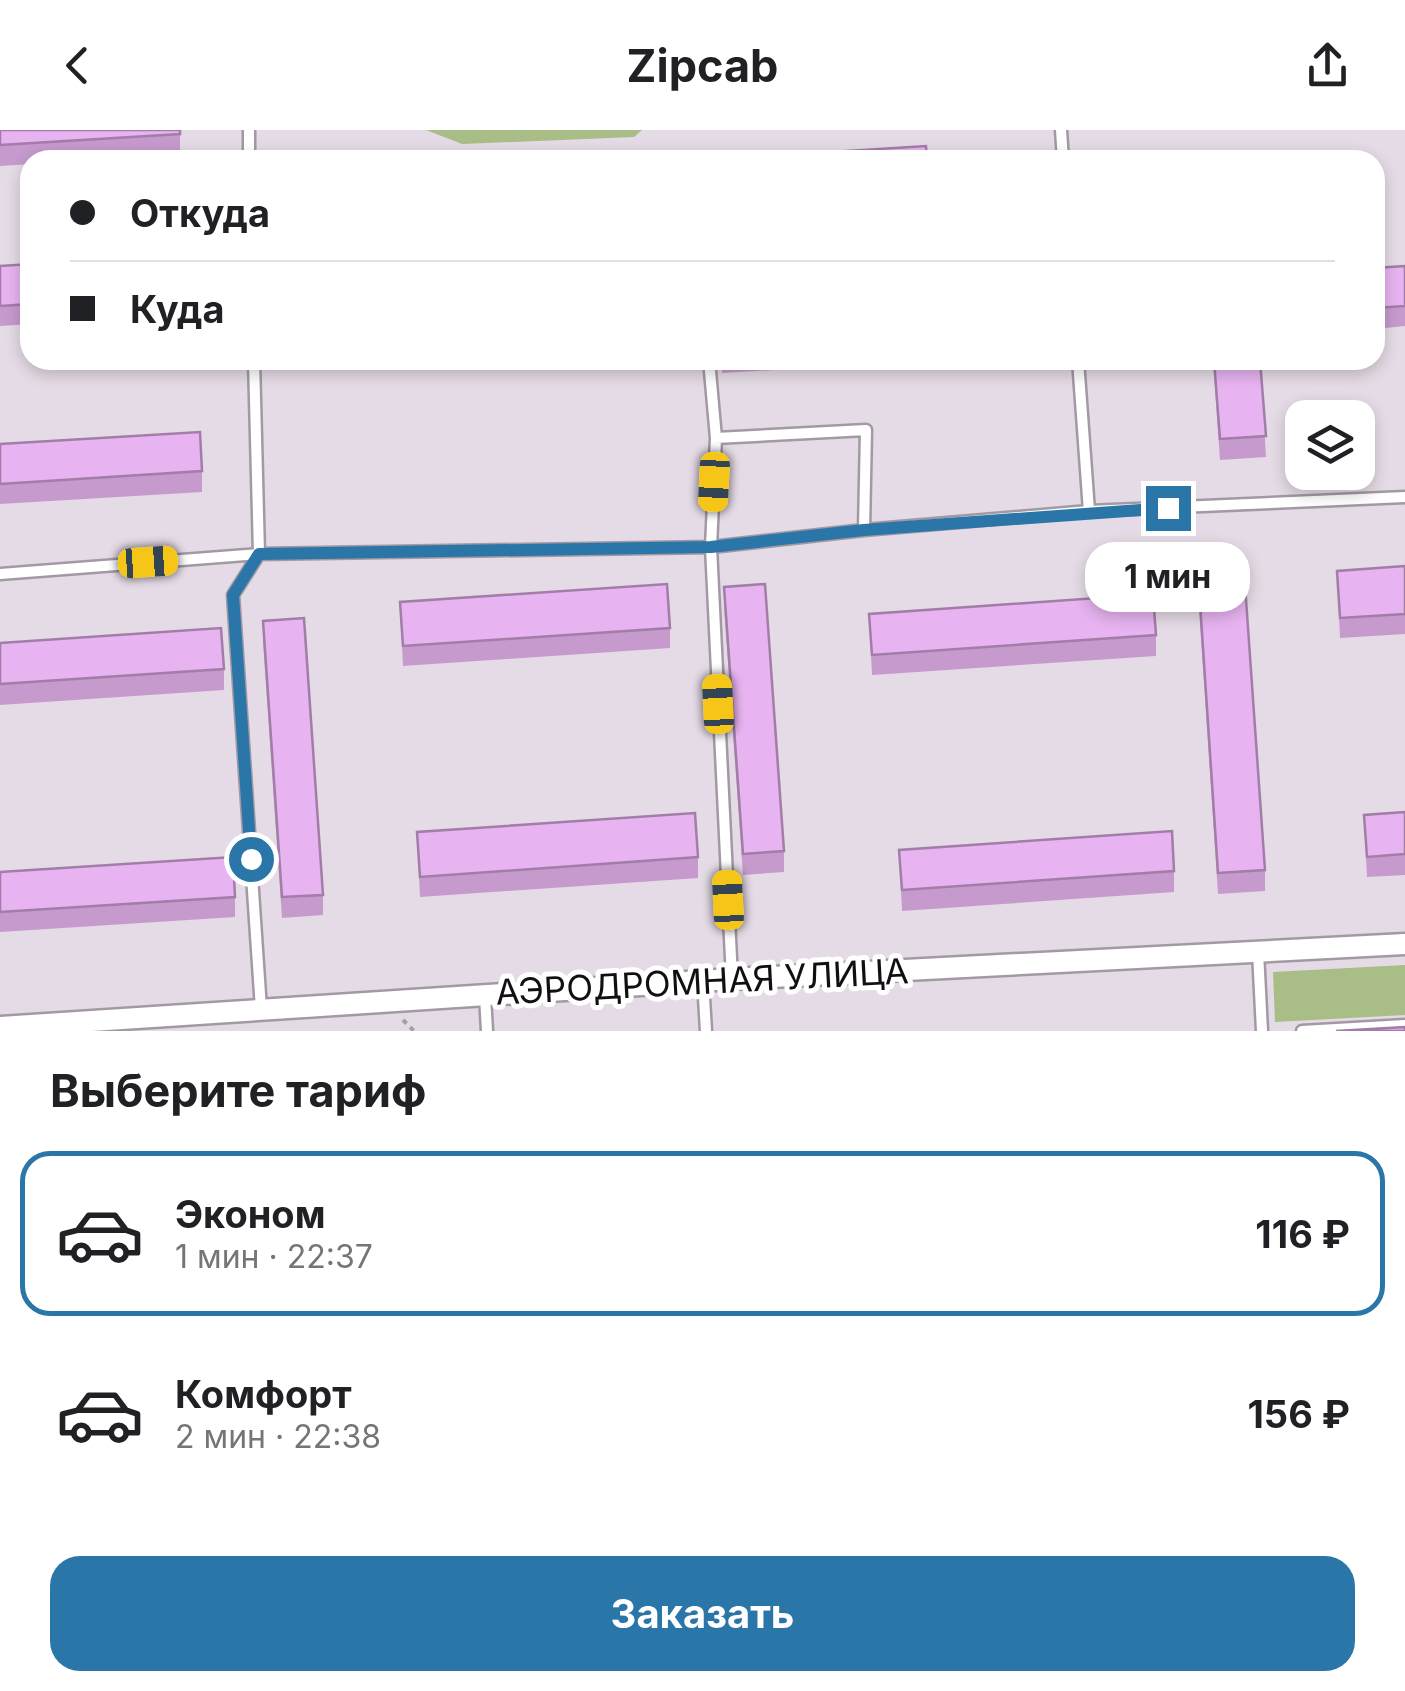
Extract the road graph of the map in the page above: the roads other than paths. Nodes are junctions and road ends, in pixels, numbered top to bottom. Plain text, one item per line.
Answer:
1 (254, 370) edge
2 (710, 370) edge
3 (1079, 370) edge
4 (716, 438) junction
5 (1405, 497) edge
6 (1089, 511) junction
7 (864, 530) junction
8 (711, 547) junction
9 (259, 554) junction
10 (0, 574) edge
11 (1405, 944) edge
12 (1258, 952) junction
13 (732, 979) junction
14 (704, 981) junction
15 (485, 995) junction
16 (249, 1017) edge
17 (77, 1026) edge
18 (1405, 1026) edge
19 (0, 1027) edge
20 (486, 1031) edge
21 (706, 1031) edge
22 (1262, 1031) edge
23 (1302, 1031) edge

1 - 9 lane
2 - 4 lane
3 - 6 lane
4 - 7 lane
4 - 8 lane
5 - 6 lane
6 - 7 lane
7 - 8 lane
8 - 9 lane
8 - 13 lane
9 - 10 lane
9 - 16 lane
11 - 12 street, АЭРОДРОМНАЯ УЛИЦА
12 - 13 street, АЭРОДРОМНАЯ УЛИЦА
12 - 22 lane
13 - 14 street, АЭРОДРОМНАЯ УЛИЦА
14 - 15 street, АЭРОДРОМНАЯ УЛИЦА
14 - 21 lane
15 - 16 street, АЭРОДРОМНАЯ УЛИЦА
15 - 20 lane
16 - 17 street, АЭРОДРОМНАЯ УЛИЦА
17 - 19 street, АЭРОДРОМНАЯ УЛИЦА
18 - 23 lane

